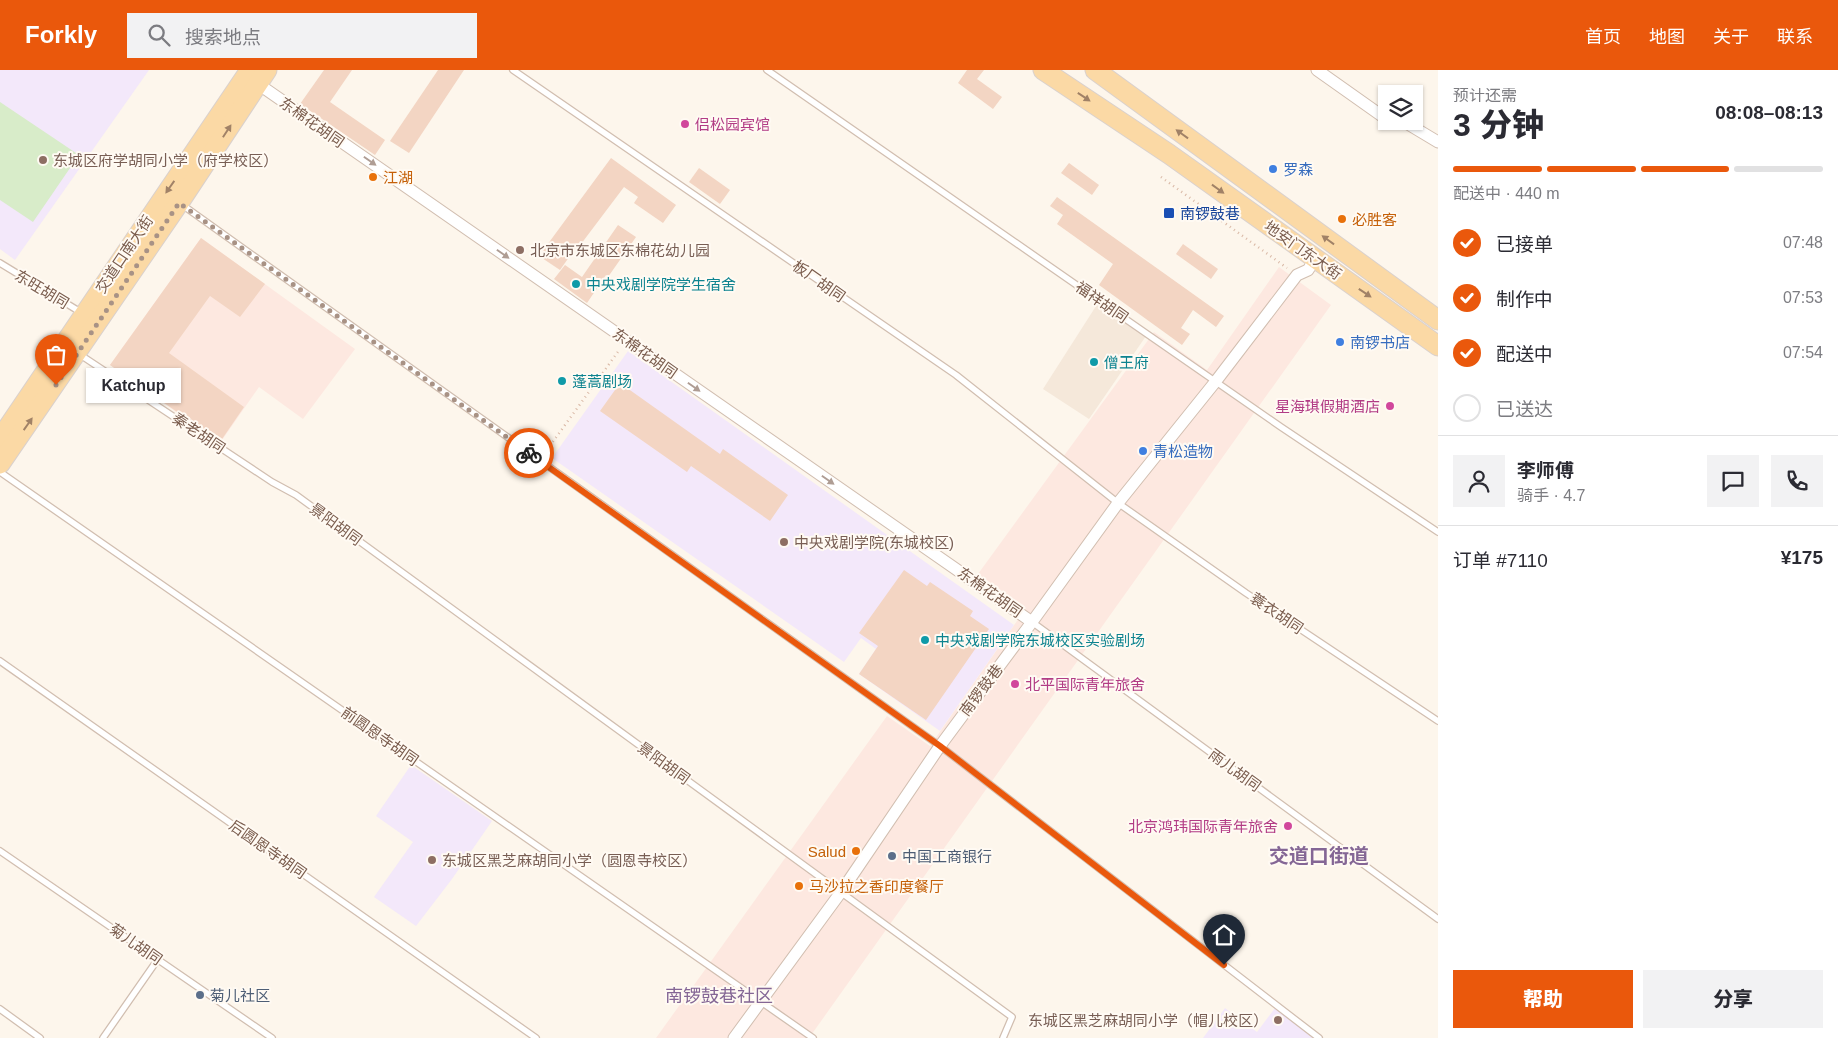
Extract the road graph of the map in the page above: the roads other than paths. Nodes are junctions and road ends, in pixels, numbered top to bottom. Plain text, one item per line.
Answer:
1 (514, 70) edge
2 (767, 70) edge
3 (1043, 70) edge
4 (1095, 70) edge
5 (1317, 70) edge
6 (252, 74) edge
7 (1378, 113) edge
8 (1418, 130) edge
9 (1438, 142) edge
10 (179, 203) junction
11 (1315, 259) junction
12 (0, 263) edge
13 (84, 314) junction
14 (1438, 320) edge
15 (1438, 346) edge
16 (78, 353) junction
17 (1216, 382) junction
18 (0, 439) edge
19 (0, 464) edge
20 (0, 472) edge
21 (296, 496) joint
22 (1118, 503) junction
23 (1438, 532) edge
24 (1032, 622) junction
25 (0, 661) edge
26 (1438, 721) edge
27 (940, 746) junction
28 (0, 850) edge
29 (841, 892) junction
30 (1438, 919) edge
31 (158, 959) junction
32 (760, 1000) junction
33 (0, 1009) edge
34 (40, 1038) edge
35 (103, 1038) edge
36 (272, 1038) edge
37 (536, 1038) edge
38 (734, 1038) edge
39 (813, 1038) edge
40 (1003, 1038) edge
41 (1319, 1038) edge

1 - 22 lane, 板厂胡同
2 - 17 lane, 福祥胡同
3 -> 11 main road, 地安门东大街
14 -> 4 main road, 地安门东大街
5 - 7 street
10 -> 6 main road, 交道口南大街
6 -> 13 main road, 交道口南大街
6 -> 24 street, 东棉花胡同
8 - 9 street
10 - 16 main road, 交道口南大街
10 - 27 lane
11 -> 15 main road, 地安门东大街
11 - 17 street, 南锣鼓巷
12 - 13 lane, 东旺胡同
13 - 18 main road, 交道口南大街
19 -> 16 main road, 交道口南大街
16 - 21 lane, 秦老胡同
17 - 22 street, 南锣鼓巷
17 - 23 lane, 福祥胡同
20 - 32 lane, 前圆恩寺胡同
21 - 29 lane, 景阳胡同
22 - 24 street, 南锣鼓巷
22 - 26 lane, 蓑衣胡同
24 - 27 street, 南锣鼓巷
24 - 30 lane, 雨儿胡同
25 - 37 lane, 后圆恩寺胡同
27 - 29 street, 南锣鼓巷
27 - 41 lane
28 - 31 lane, 菊儿胡同
29 - 32 street, 南锣鼓巷
29 - 40 lane, 景阳胡同
31 - 35 lane
31 - 36 lane, 菊儿胡同
32 - 38 street, 南锣鼓巷
32 - 39 lane, 前圆恩寺胡同
33 - 34 lane

